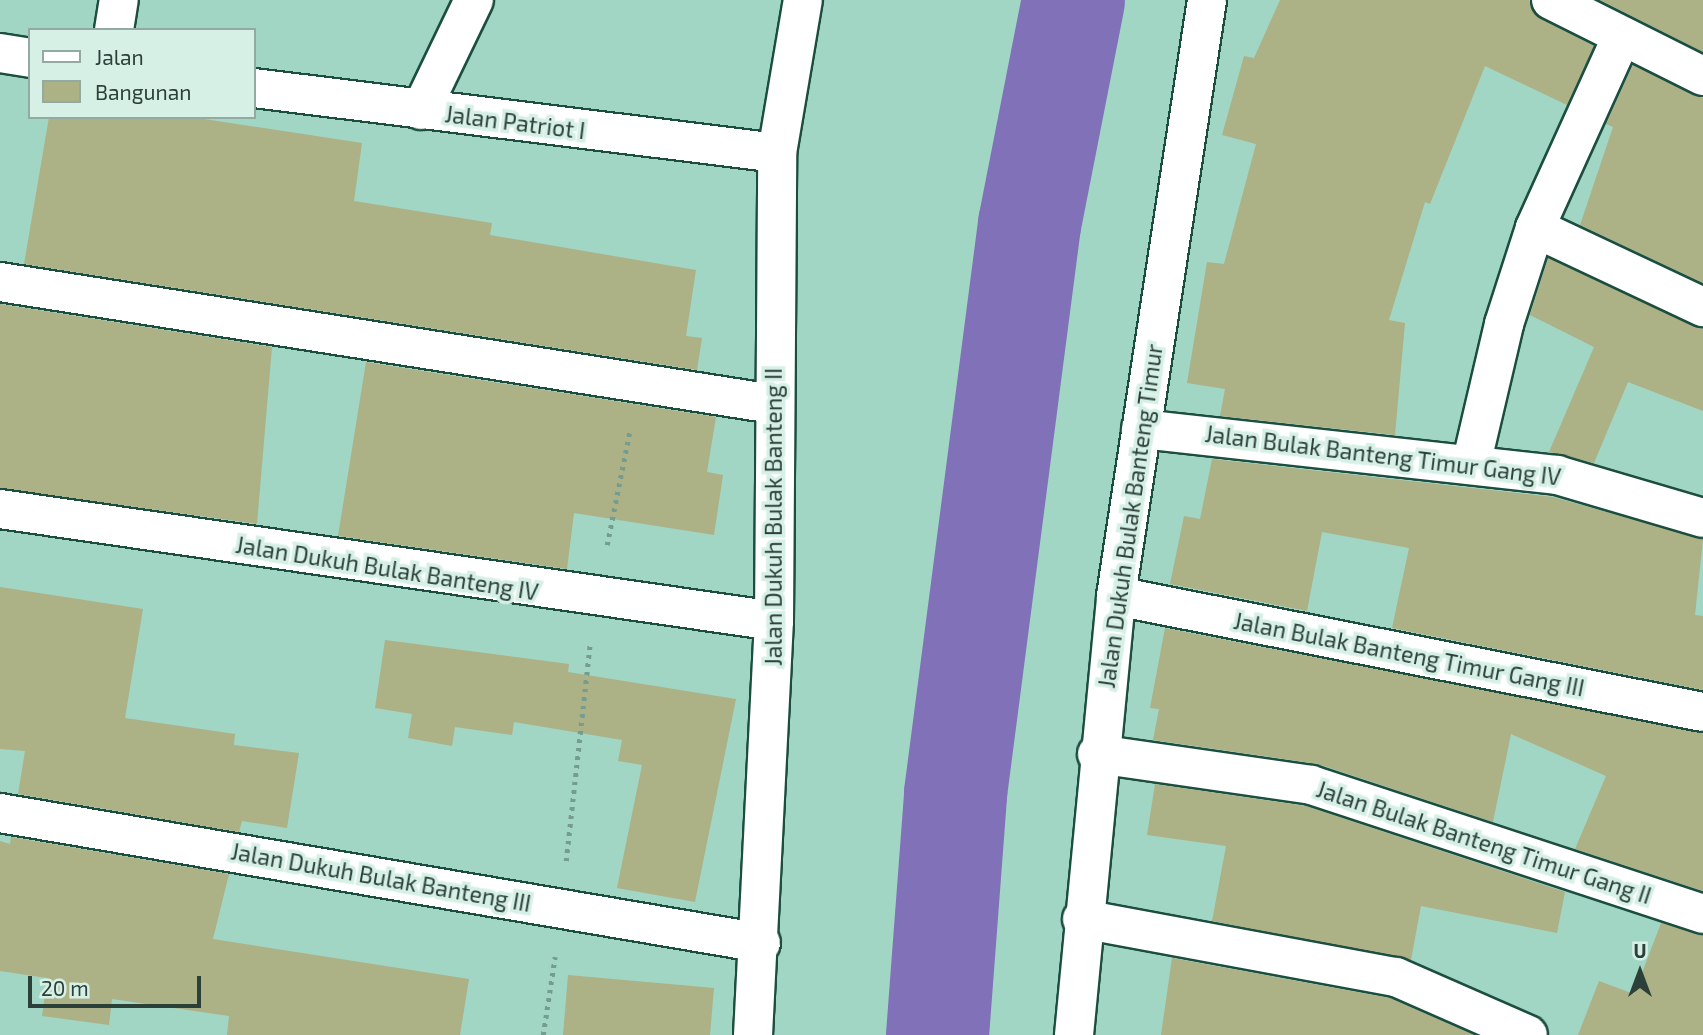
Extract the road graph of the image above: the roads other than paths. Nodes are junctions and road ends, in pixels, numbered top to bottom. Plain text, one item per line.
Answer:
1 (119, 0) edge
2 (474, 0) edge
3 (803, 0) edge
4 (1207, 0) edge
5 (1551, 0) edge
6 (114, 28) edge
7 (1622, 36) junction
8 (0, 53) edge
9 (28, 58) edge
10 (1703, 76) edge
11 (256, 88) edge
12 (421, 110) junction
13 (777, 153) junction
14 (1535, 228) junction
15 (0, 282) edge
16 (1703, 307) edge
17 (773, 404) junction
18 (1141, 429) junction
19 (1471, 465) junction
20 (0, 509) edge
21 (1703, 518) edge
22 (1115, 596) junction
23 (774, 621) junction
24 (1703, 712) edge
25 (1097, 754) junction
26 (0, 813) edge
27 (1703, 914) edge
28 (1082, 919) junction
29 (761, 943) junction
30 (753, 1035) edge
31 (1074, 1035) edge
32 (1528, 1035) edge

1 - 6 street
2 - 12 street
3 - 13 street, Jalan Dukuh Bulak Banteng II
4 - 18 street, Jalan Dukuh Bulak Banteng Timur
5 - 7 street
7 - 10 street
7 - 14 street
8 - 9 street
11 - 12 street, Jalan Patriot I
12 - 13 street, Jalan Patriot I
13 - 17 street, Jalan Dukuh Bulak Banteng II
14 - 16 street
14 - 19 street
15 - 17 street
17 - 23 street, Jalan Dukuh Bulak Banteng II
18 - 19 street, Jalan Bulak Banteng Timur Gang IV
18 - 22 street, Jalan Dukuh Bulak Banteng Timur
19 - 21 street, Jalan Bulak Banteng Timur Gang IV
20 - 23 street, Jalan Dukuh Bulak Banteng IV
22 - 24 street, Jalan Bulak Banteng Timur Gang III
22 - 25 street, Jalan Dukuh Bulak Banteng Timur
23 - 29 street, Jalan Dukuh Bulak Banteng II
25 - 27 street, Jalan Bulak Banteng Timur Gang II
25 - 28 street, Jalan Dukuh Bulak Banteng Timur
26 - 29 street, Jalan Dukuh Bulak Banteng III
28 - 31 street, Jalan Dukuh Bulak Banteng Timur
28 - 32 street
29 - 30 street, Jalan Dukuh Bulak Banteng II

